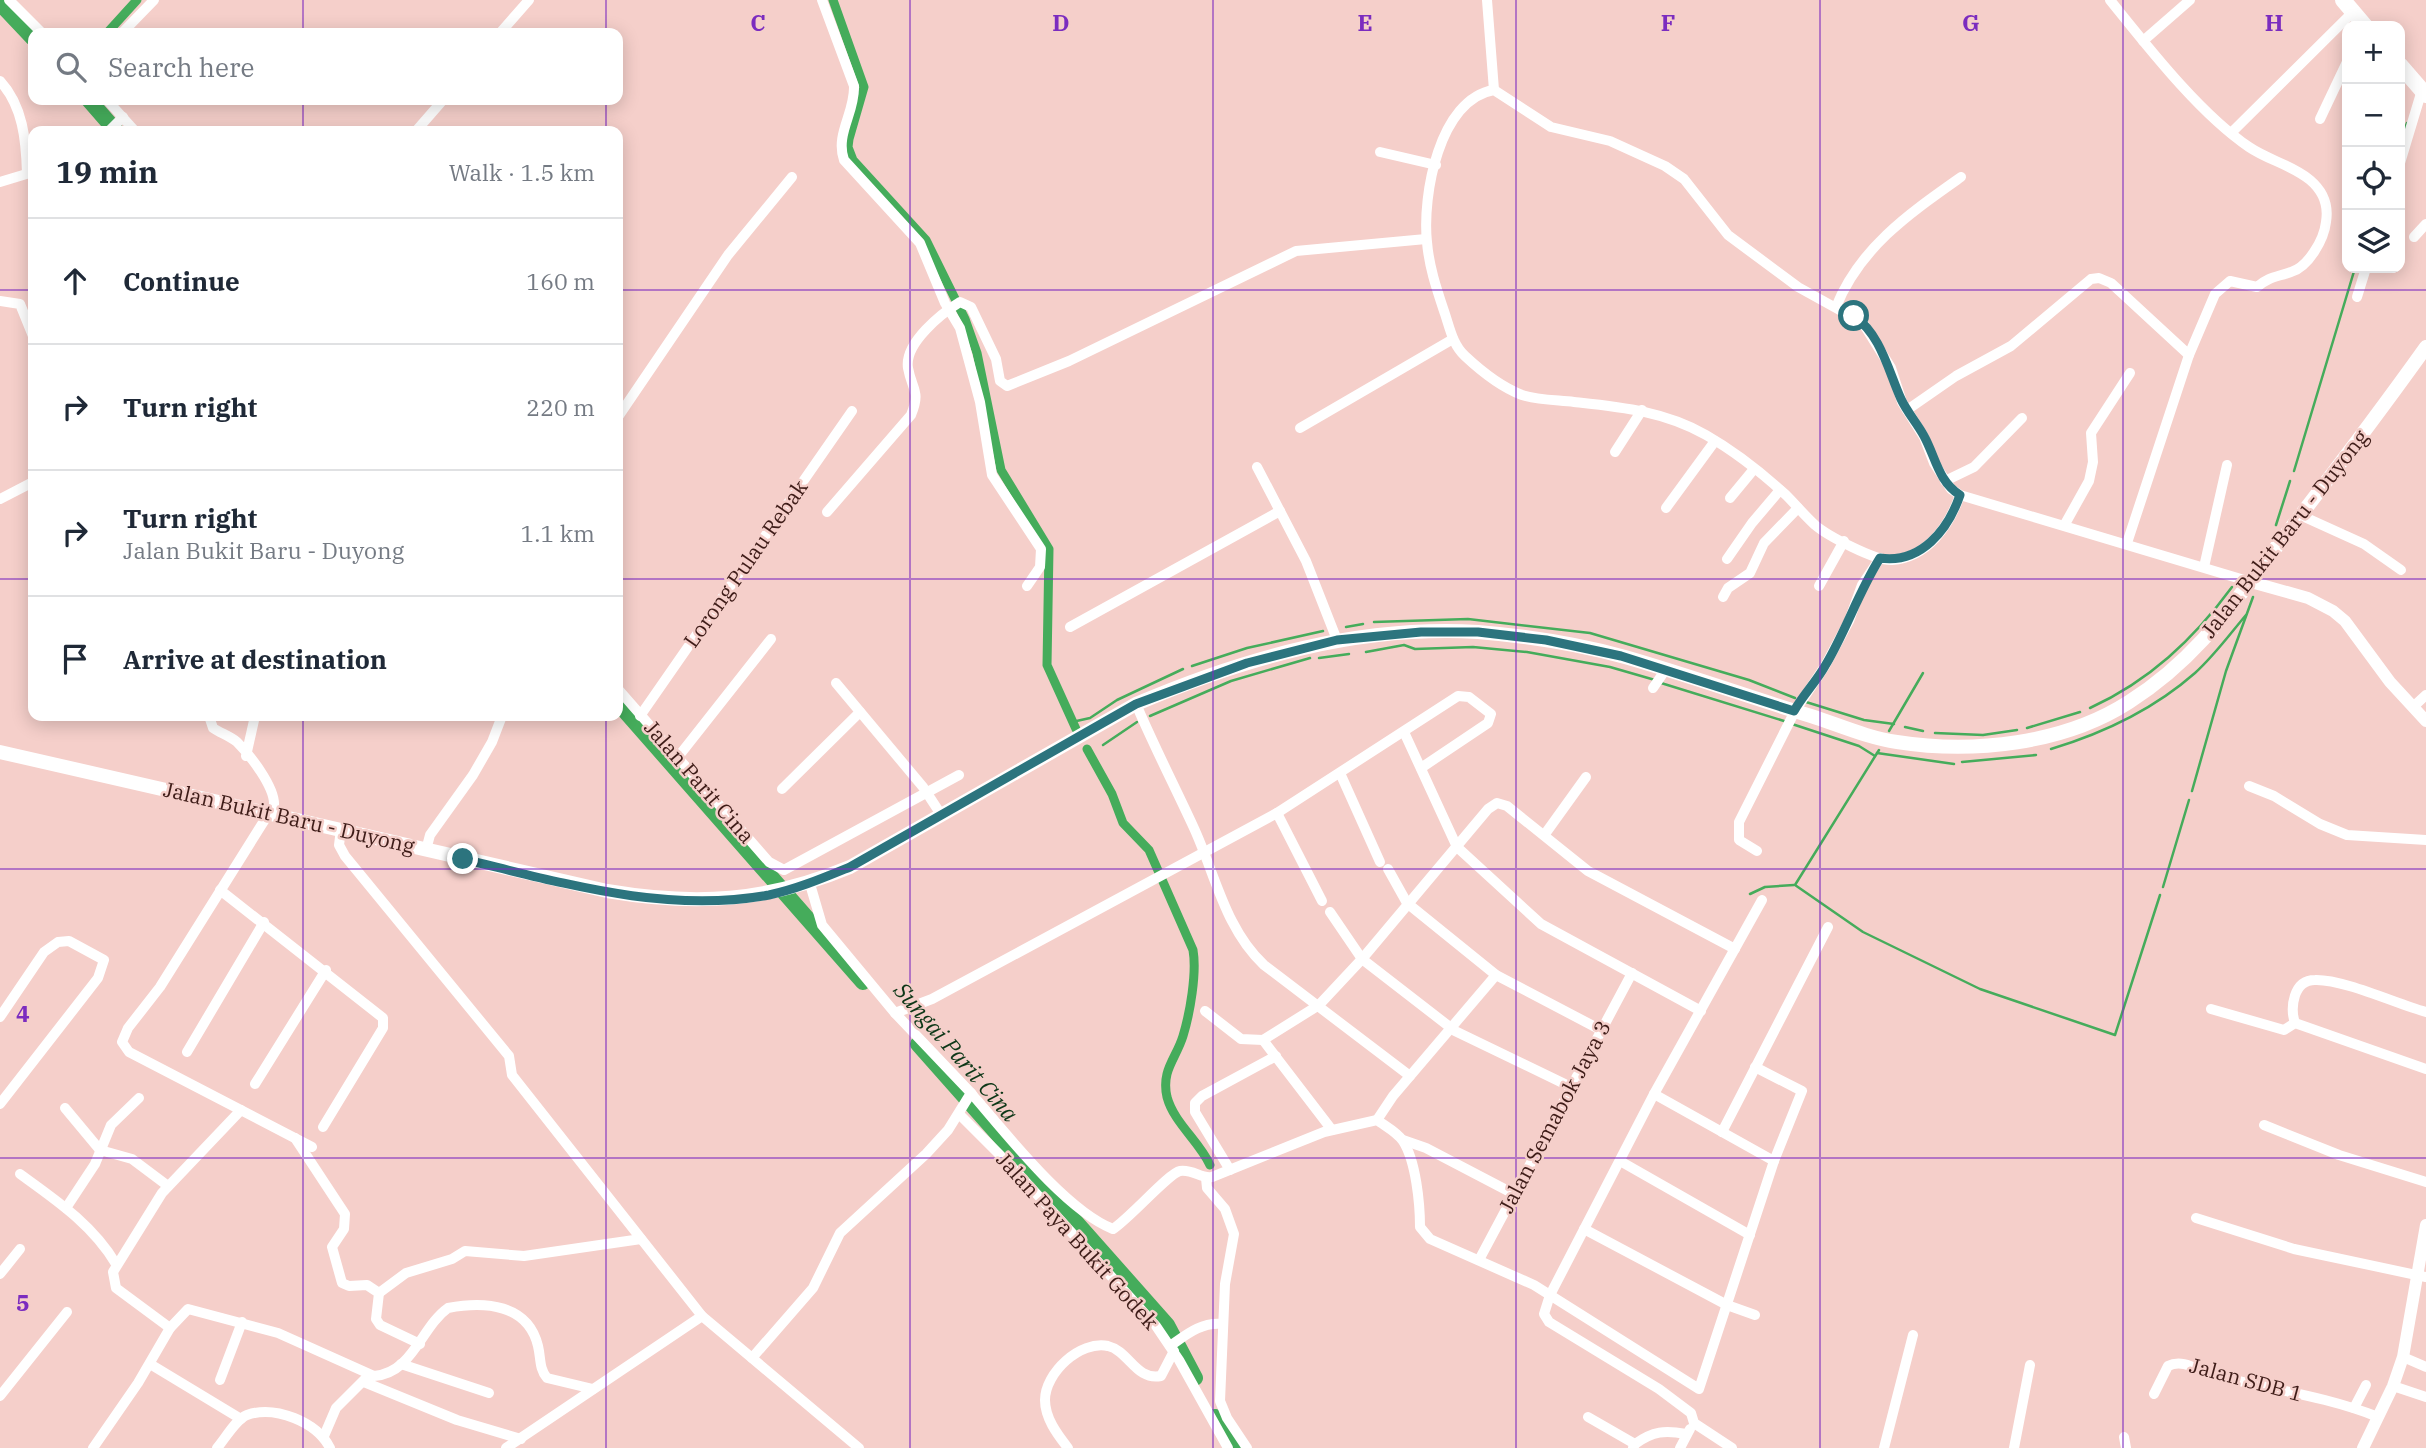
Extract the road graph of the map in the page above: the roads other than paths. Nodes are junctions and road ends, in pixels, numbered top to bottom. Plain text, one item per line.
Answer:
1 (9, 0) edge
2 (154, 0) edge
3 (528, 0) edge
4 (822, 0) edge
5 (1487, 0) edge
6 (2110, 0) edge
7 (2190, 0) edge
8 (2348, 6) edge
9 (2361, 21) edge
10 (37, 28) edge
11 (127, 28) edge
12 (504, 28) edge
13 (2143, 41) junction
14 (2405, 71) edge
15 (2342, 73) edge
16 (0, 81) edge
17 (1494, 90) junction
18 (2424, 93) edge
19 (110, 105) edge
20 (439, 105) edge
21 (2320, 119) dead end
22 (121, 120) junction
23 (114, 126) edge
24 (129, 126) edge
25 (420, 126) edge
26 (2231, 133) junction
27 (2405, 148) edge
28 (1380, 152) dead end
29 (28, 158) edge
30 (1436, 165) junction
31 (28, 173) edge
32 (792, 177) dead end
33 (1961, 177) dead end
34 (0, 182) edge
35 (2426, 224) edge
36 (2414, 237) dead end
37 (1426, 239) junction
38 (2364, 273) edge
39 (2357, 297) dead end
40 (0, 301) edge
41 (953, 306) junction
42 (1836, 307) junction
43 (28, 324) edge
44 (1453, 339) junction
45 (2426, 347) edge
46 (2189, 355) junction
47 (2130, 373) dead end
48 (623, 410) edge
49 (1642, 410) junction
50 (1907, 410) junction
51 (852, 411) dead end
52 (2022, 418) dead end
53 (1300, 428) dead end
54 (1715, 441) junction
55 (1615, 452) dead end
56 (2227, 465) dead end
57 (1257, 467) dead end
58 (1754, 469) junction
59 (1945, 481) junction
60 (28, 485) edge
61 (1780, 491) junction
62 (1960, 495) junction
63 (1730, 498) dead end
64 (0, 499) edge
65 (1666, 508) dead end
66 (1798, 508) junction
67 (1280, 511) junction
68 (827, 512) dead end
69 (2300, 515) junction
70 (2066, 524) junction
71 (1844, 541) junction
72 (2127, 543) junction
73 (1880, 558) junction
74 (1727, 559) dead end
75 (2204, 568) junction
76 (2401, 570) dead end
77 (2251, 582) junction
78 (1027, 586) dead end
79 (1819, 586) dead end
80 (1723, 597) dead end
81 (1070, 628) dead end
82 (771, 639) dead end
83 (1337, 640) junction
84 (836, 683) dead end
85 (623, 695) edge
86 (2426, 695) edge
87 (1136, 704) junction
88 (2413, 707) junction
89 (1794, 711) junction
90 (860, 712) junction
91 (640, 716) junction
92 (211, 721) edge
93 (251, 721) edge
94 (252, 721) edge
95 (500, 721) edge
96 (2426, 721) edge
97 (1404, 732) junction
98 (240, 746) junction
99 (0, 752) edge
100 (246, 756) junction
101 (678, 757) junction
102 (1421, 768) junction
103 (1339, 773) junction
104 (960, 775) dead end
105 (1586, 777) dead end
106 (2249, 786) dead end
107 (782, 789) dead end
108 (928, 794) junction
109 (1277, 813) junction
110 (269, 816) junction
111 (942, 816) junction
112 (341, 829) junction
113 (1545, 834) junction
114 (2426, 840) edge
115 (1457, 847) junction
116 (426, 850) junction
117 (1757, 851) dead end
118 (1203, 854) junction
119 (805, 885) junction
120 (220, 890) junction
121 (1762, 900) dead end
122 (1322, 901) dead end
123 (1407, 903) junction
124 (1330, 912) dead end
125 (264, 922) junction
126 (1828, 926) dead end
127 (1735, 949) junction
128 (1362, 959) junction
129 (326, 970) junction
130 (1632, 973) junction
131 (1496, 975) junction
132 (1318, 1005) junction
133 (2211, 1009) dead end
134 (1205, 1011) dead end
135 (1701, 1011) junction
136 (895, 1013) junction
137 (2426, 1013) edge
138 (0, 1017) edge
139 (2295, 1023) junction
140 (1451, 1027) junction
141 (1601, 1030) junction
142 (1263, 1041) junction
143 (187, 1052) dead end
144 (1276, 1056) junction
145 (1755, 1067) junction
146 (2426, 1069) edge
147 (1410, 1076) junction
148 (255, 1084) dead end
149 (1571, 1087) junction
150 (1654, 1094) junction
151 (969, 1095) junction
152 (139, 1098) dead end
153 (0, 1104) edge
154 (65, 1108) dead end
155 (241, 1110) junction
156 (959, 1112) junction
157 (1377, 1120) junction
158 (2264, 1125) dead end
159 (323, 1127) dead end
160 (1332, 1130) junction
161 (1722, 1132) junction
162 (294, 1137) junction
163 (1403, 1140) junction
164 (312, 1147) dead end
165 (100, 1150) junction
166 (1620, 1161) junction
167 (1774, 1161) junction
168 (1230, 1170) junction
169 (20, 1174) dead end
170 (1206, 1178) junction
171 (2426, 1182) edge
172 (168, 1186) junction
173 (1514, 1194) junction
174 (66, 1208) junction
175 (2196, 1217) dead end
176 (2426, 1225) edge
177 (1584, 1229) junction
178 (1750, 1235) junction
179 (642, 1239) junction
180 (20, 1249) dead end
181 (4, 1259) edge
182 (1479, 1261) junction
183 (116, 1264) junction
184 (0, 1274) edge
185 (2422, 1276) edge
186 (379, 1293) junction
187 (1550, 1295) junction
188 (1727, 1305) junction
189 (66, 1312) dead end
190 (1755, 1315) dead end
191 (702, 1316) junction
192 (242, 1322) junction
193 (1218, 1324) junction
194 (170, 1328) junction
195 (1913, 1335) dead end
196 (420, 1343) junction
197 (1175, 1345) junction
198 (2403, 1357) junction
199 (752, 1358) junction
200 (150, 1364) junction
201 (401, 1364) junction
202 (2030, 1365) dead end
203 (2426, 1367) edge
204 (366, 1378) junction
205 (220, 1380) dead end
206 (2366, 1385) dead end
207 (2393, 1386) junction
208 (593, 1389) junction
209 (489, 1393) dead end
210 (2154, 1394) dead end
211 (0, 1396) edge
212 (2426, 1397) edge
213 (2354, 1408) junction
214 (1588, 1417) dead end
215 (2378, 1417) junction
216 (241, 1419) junction
217 (1694, 1423) junction
218 (1686, 1434) junction
219 (324, 1436) junction
220 (521, 1439) junction
221 (1634, 1446) edge
222 (93, 1448) edge
223 (217, 1448) edge
224 (330, 1448) edge
225 (506, 1448) edge
226 (859, 1448) edge
227 (1068, 1448) edge
228 (1228, 1448) edge
229 (1248, 1448) edge
230 (1680, 1448) edge
231 (1732, 1448) edge
232 (1884, 1448) edge
233 (2014, 1448) edge
234 (2363, 1448) edge

1 - 10 street
2 - 11 street
3 - 12 street
4 - 41 street
5 - 17 street
6 - 13 street
7 - 13 street
8 - 9 main road
8 - 26 street
13 - 26 street
14 - 18 main road
15 - 21 street
16 - 29 street
17 - 30 street
17 - 42 street
18 - 27 street
19 - 22 street
20 - 25 street
22 - 23 street
22 - 24 street
26 - 46 street
28 - 30 street
30 - 37 street
31 - 34 street
32 - 48 street
33 - 42 street
35 - 36 street
37 - 41 street
37 - 44 street
38 - 39 street
40 - 43 street
41 - 68 street
41 - 78 street
42 - 50 street
44 - 49 street
44 - 53 street
45 - 69 main road, Jalan Bukit Baru - Duyong
46 - 50 street
46 - 72 street
47 - 70 street
49 - 54 street
49 - 55 street
50 - 59 street
51 - 91 street, Lorong Pulau Rebak
52 - 59 street
54 - 58 street
54 - 65 street
56 - 75 street
57 - 67 street
58 - 61 street
58 - 63 street
59 - 62 street
60 - 64 street
61 - 66 street
61 - 74 street
62 - 70 street
62 - 73 street
66 - 71 street
66 - 80 street
67 - 81 street
67 - 83 street
69 - 76 street
69 - 77 main road, Jalan Bukit Baru - Duyong
70 - 72 street
71 - 73 street
71 - 79 street
72 - 75 street
73 - 89 street
75 - 77 street
77 - 88 street
77 - 89 main road, Jalan Bukit Baru - Duyong
82 - 101 street
83 - 87 main road, Jalan Bukit Baru - Duyong
83 - 89 main road, Jalan Bukit Baru - Duyong
84 - 90 street
85 - 91 street, Jalan Parit Cina
86 - 88 street
87 - 111 main road, Jalan Bukit Baru - Duyong
87 - 118 street
88 - 96 street
89 - 117 street
90 - 107 street
90 - 108 street
91 - 101 street, Jalan Parit Cina
92 - 98 street
93 - 98 street
94 - 100 street
95 - 116 street
97 - 102 street
97 - 102 street
97 - 103 street
98 - 100 street
99 - 110 main road, Jalan Bukit Baru - Duyong
100 - 110 street
101 - 108 street, Jalan Parit Cina
102 - 115 street
103 - 109 street
103 - 123 street
104 - 108 street
105 - 113 street
106 - 114 street
108 - 111 street
109 - 118 street
109 - 122 street
110 - 112 main road, Jalan Bukit Baru - Duyong
110 - 120 street
111 - 119 main road, Jalan Bukit Baru - Duyong
112 - 116 main road, Jalan Bukit Baru - Duyong
112 - 179 street
113 - 115 street
113 - 127 street
115 - 123 street
115 - 130 street
116 - 119 main road, Jalan Bukit Baru - Duyong
118 - 132 street
118 - 136 street
119 - 136 street
120 - 125 street
120 - 155 street
121 - 127 street
123 - 128 street
123 - 131 street
124 - 128 street
125 - 129 street
125 - 143 street
126 - 145 street
127 - 135 street
128 - 132 street
128 - 140 street
129 - 148 street
129 - 159 street
130 - 135 street
130 - 141 street, Jalan Semabok Jaya 3
131 - 140 street
131 - 141 street
132 - 142 street
132 - 147 street
133 - 139 street
134 - 142 street
135 - 150 street
136 - 151 street
137 - 139 street
138 - 153 street
139 - 146 street
140 - 147 street
140 - 149 street
141 - 149 street, Jalan Semabok Jaya 3
142 - 144 street
144 - 160 street
144 - 168 street
145 - 161 street
145 - 167 street
147 - 157 street
149 - 173 street, Jalan Semabok Jaya 3
150 - 161 street
150 - 166 street
151 - 156 street
151 - 170 street
152 - 165 street
154 - 165 street
155 - 162 street
155 - 172 street
156 - 197 street, Jalan Paya Bukit Godek
156 - 199 street
157 - 160 street
157 - 163 street
158 - 171 street
160 - 168 street
161 - 167 street
162 - 164 street
162 - 186 street
163 - 173 street
163 - 182 street
165 - 172 street
165 - 174 street
166 - 177 street
166 - 178 street
167 - 178 street
168 - 170 street
169 - 174 street
170 - 193 street
172 - 183 street
173 - 182 street, Jalan Semabok Jaya 3
174 - 183 street
175 - 185 street
176 - 185 street
177 - 187 street
177 - 188 street
178 - 188 street
179 - 186 street
179 - 191 street
180 - 181 street
181 - 184 street
182 - 187 street
183 - 194 street
185 - 198 street
186 - 196 street
187 - 188 street
187 - 217 street
188 - 190 street
189 - 211 street
191 - 199 street
191 - 208 street
192 - 194 street
192 - 204 street
192 - 205 street
193 - 197 street
193 - 229 street
194 - 200 street
195 - 232 street
196 - 201 street
196 - 208 street
197 - 227 street
197 - 228 street, Jalan Paya Bukit Godek
198 - 203 street
198 - 207 street
199 - 226 street
200 - 216 street
200 - 222 street
201 - 204 street
201 - 209 street
202 - 233 street
204 - 219 street
204 - 220 street
206 - 213 street
207 - 212 street
207 - 215 street
208 - 220 street
210 - 213 street, Jalan SDB 1
213 - 215 street, Jalan SDB 1
214 - 221 street
215 - 234 street
216 - 219 street
216 - 223 street
217 - 218 street
217 - 231 street
218 - 221 street
218 - 230 street
219 - 224 street
220 - 225 street

